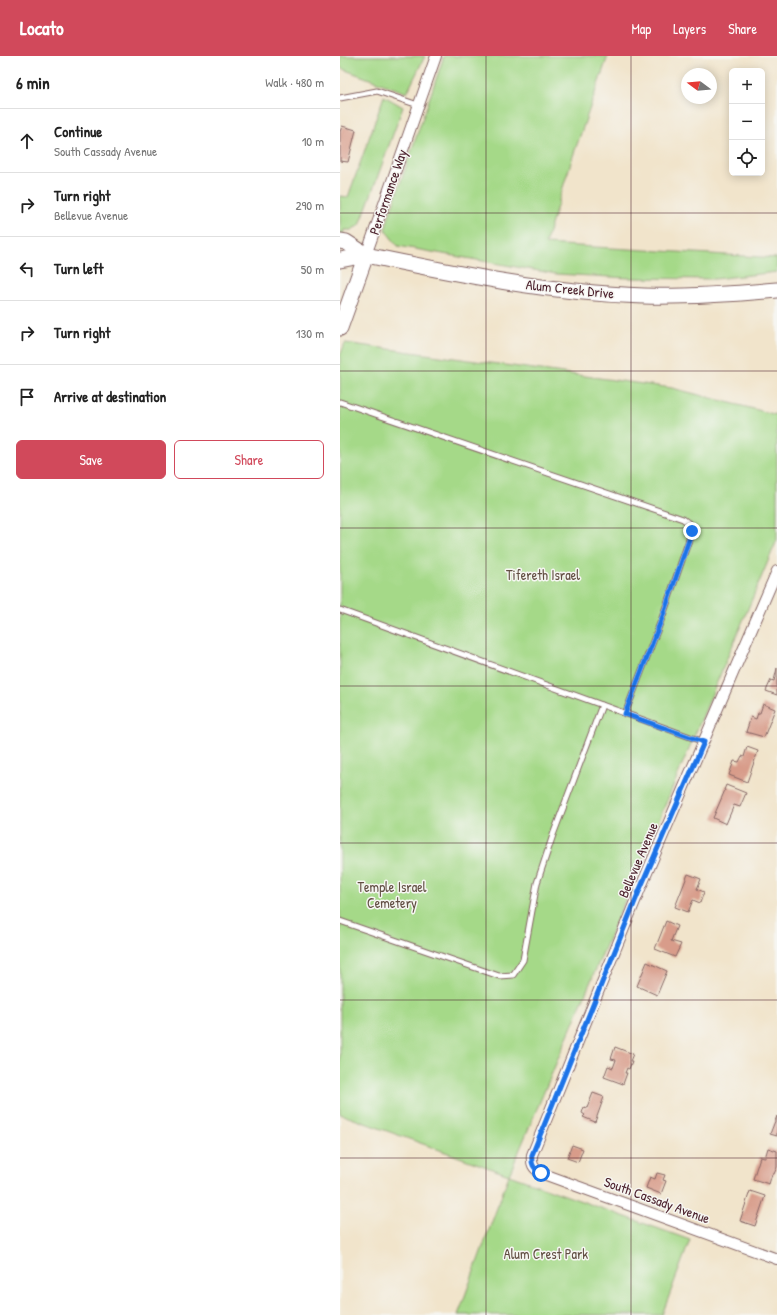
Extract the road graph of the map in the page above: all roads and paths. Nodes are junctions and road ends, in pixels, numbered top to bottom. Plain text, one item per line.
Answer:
1 (436, 56) edge
2 (340, 98) edge
3 (418, 106) junction
4 (340, 241) edge
5 (366, 255) junction
6 (340, 260) edge
7 (777, 290) edge
8 (340, 328) edge
9 (340, 402) edge
10 (777, 571) edge
11 (340, 610) edge
12 (602, 705) junction
13 (625, 714) junction
14 (704, 742) junction
15 (340, 921) edge
16 (531, 1163) joint
17 (777, 1259) edge

1 - 3 street, Performance Way
2 - 3 lane
3 - 5 street, Performance Way
4 - 5 main road, Alum Creek Drive
5 - 6 main road, Alum Creek Drive
5 - 7 main road, Alum Creek Drive
5 - 8 main road, Performance Way
9 - 13 lane
10 - 14 street, Bellevue Avenue
11 - 12 lane
12 - 13 lane
12 - 15 lane
13 - 14 lane
14 - 16 street, Bellevue Avenue
16 - 17 street, South Cassady Avenue

